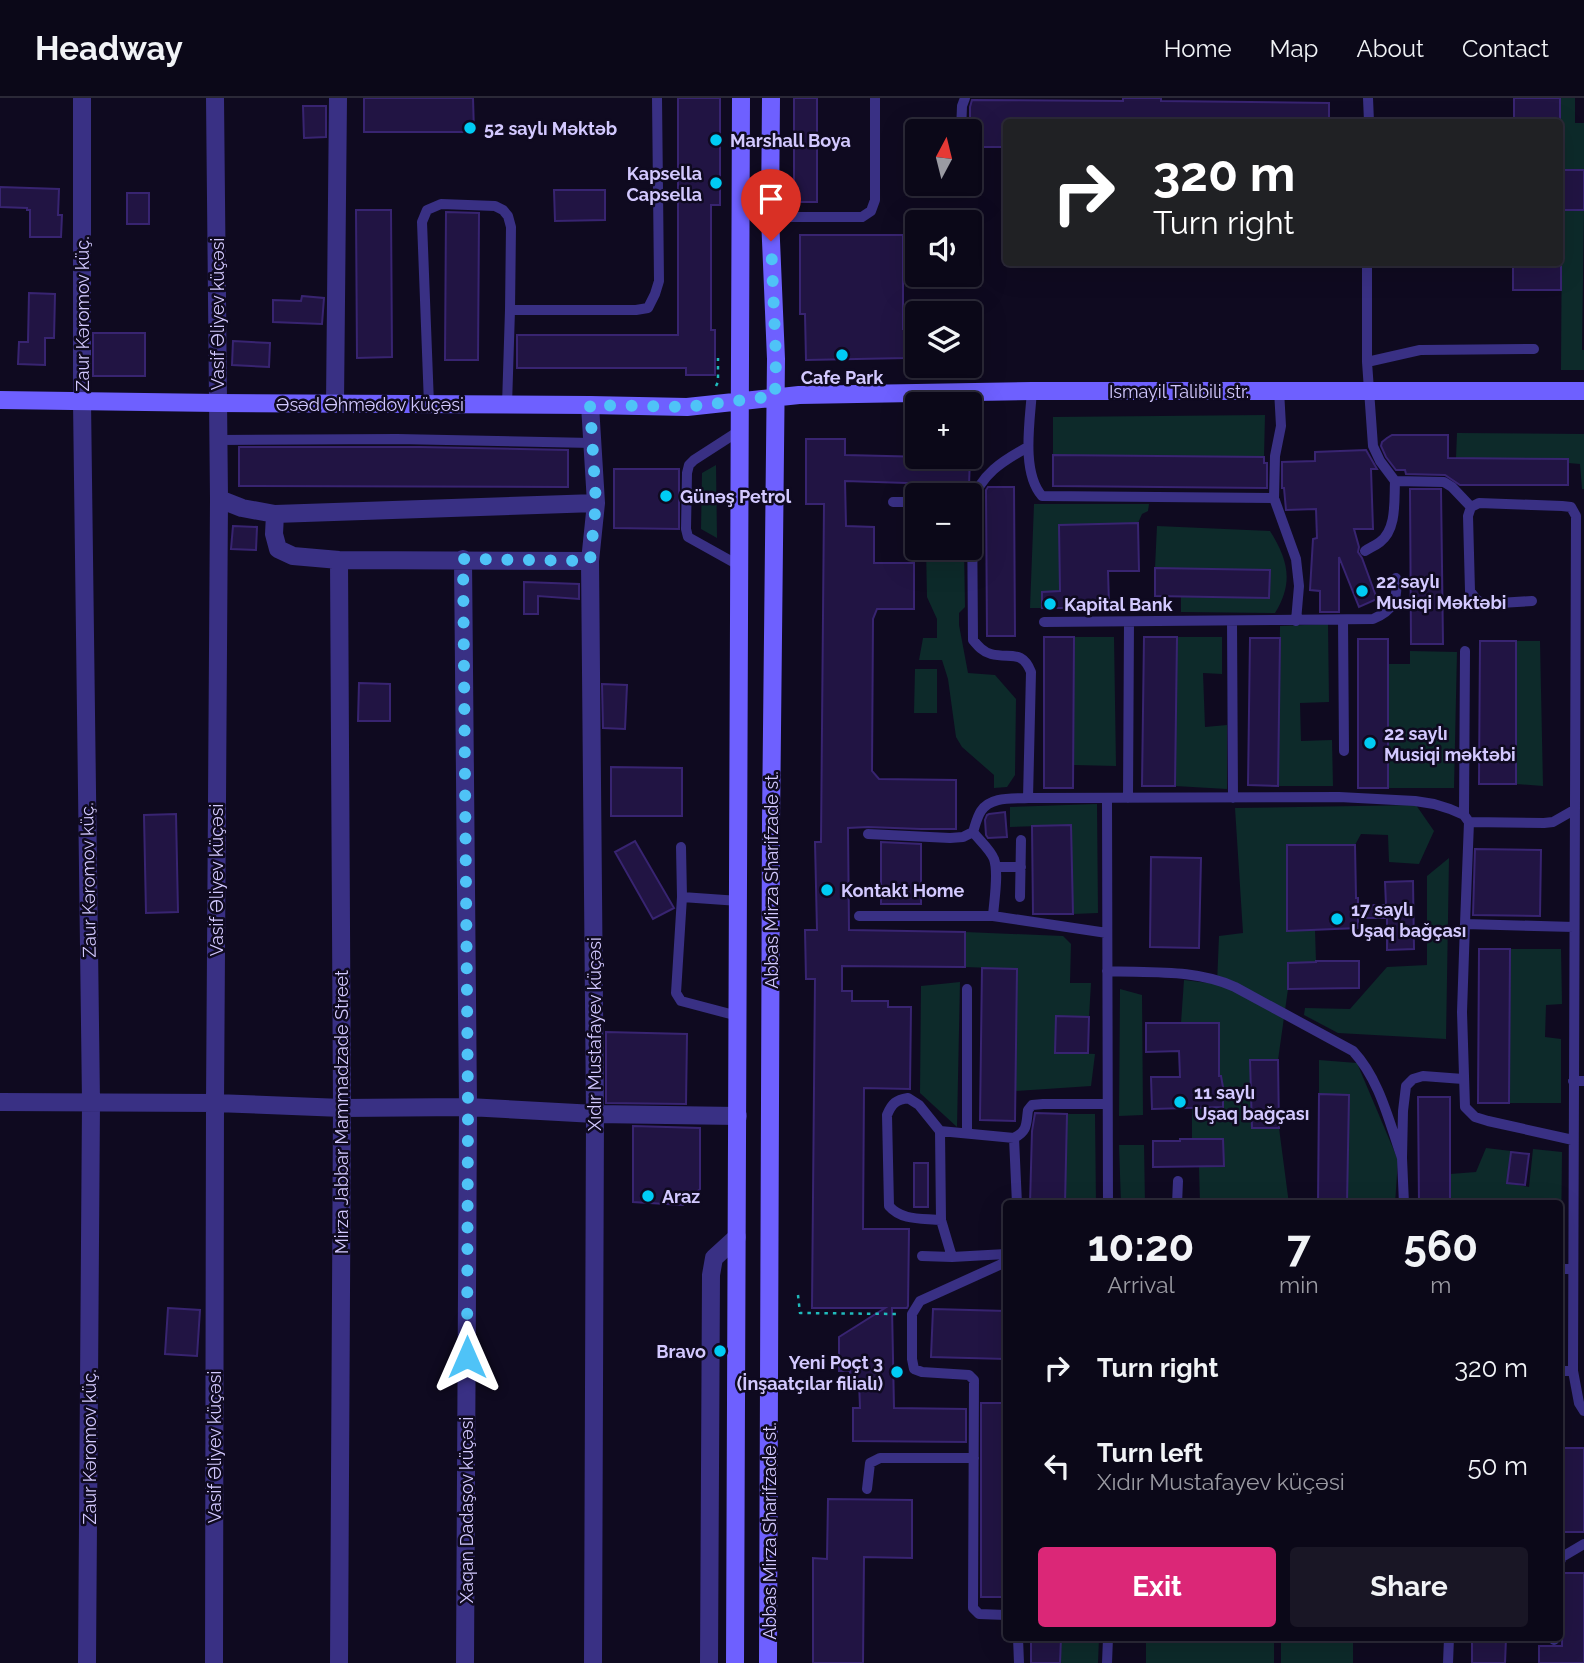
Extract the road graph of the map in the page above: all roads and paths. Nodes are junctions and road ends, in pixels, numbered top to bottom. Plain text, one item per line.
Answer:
1 (82, 98) edge
2 (215, 98) edge
3 (338, 98) edge
4 (657, 98) edge
5 (741, 98) edge
6 (771, 98) edge
7 (875, 98) edge
8 (965, 98) edge
9 (1368, 98) edge
10 (961, 119) edge
11 (1368, 119) edge
12 (771, 217) junction
13 (1367, 266) edge
14 (510, 310) junction
15 (1534, 349) dead end
16 (718, 358) dead end
17 (1367, 362) junction
18 (714, 388) dead end
19 (1279, 390) junction
20 (1032, 391) junction
21 (1369, 391) junction
22 (1584, 391) edge
23 (775, 396) junction
24 (0, 400) edge
25 (82, 401) junction
26 (740, 401) junction
27 (217, 403) junction
28 (335, 403) junction
29 (429, 404) junction
30 (507, 405) junction
31 (590, 405) junction
32 (739, 431) junction
33 (218, 440) junction
34 (592, 443) junction
35 (1028, 447) junction
36 (1395, 481) junction
37 (982, 484) edge
38 (1274, 498) junction
39 (219, 499) junction
40 (893, 502) dead end
41 (905, 502) edge
42 (596, 503) junction
43 (1471, 507) junction
44 (275, 514) junction
45 (1364, 551) dead end
46 (463, 559) junction
47 (339, 560) junction
48 (972, 560) edge
49 (590, 561) junction
50 (740, 566) junction
51 (1396, 578) dead end
52 (1532, 601) dead end
53 (1343, 620) junction
54 (1233, 621) junction
55 (1296, 621) junction
56 (1044, 622) dead end
57 (1129, 622) junction
58 (1465, 651) dead end
59 (1344, 751) dead end
60 (1028, 798) junction
61 (1233, 798) junction
62 (1107, 799) junction
63 (1128, 799) junction
64 (1574, 810) junction
65 (1467, 819) junction
66 (739, 821) junction
67 (771, 822) junction
68 (973, 832) junction
69 (868, 834) dead end
70 (1021, 840) dead end
71 (681, 847) dead end
72 (996, 867) junction
73 (1021, 867) junction
74 (682, 897) junction
75 (1020, 897) dead end
76 (739, 901) junction
77 (859, 916) dead end
78 (993, 916) junction
79 (1465, 924) junction
80 (1574, 927) junction
81 (1107, 933) junction
82 (1107, 971) junction
83 (967, 989) dead end
84 (738, 1016) junction
85 (1463, 1079) junction
86 (1579, 1081) edge
87 (0, 1101) edge
88 (91, 1102) junction
89 (215, 1103) junction
90 (1107, 1104) junction
91 (468, 1107) junction
92 (342, 1108) junction
93 (595, 1114) junction
94 (738, 1116) junction
95 (940, 1130) junction
96 (967, 1133) junction
97 (1014, 1138) junction
98 (1573, 1140) junction
99 (1402, 1158) junction
100 (1178, 1181) dead end
101 (1017, 1200) edge
102 (1108, 1200) edge
103 (1177, 1200) edge
104 (1404, 1200) edge
105 (940, 1220) junction
106 (737, 1237) junction
107 (1003, 1254) edge
108 (922, 1256) dead end
109 (952, 1257) junction
110 (1003, 1263) edge
111 (1563, 1269) edge
112 (1573, 1269) junction
113 (798, 1295) dead end
114 (912, 1314) junction
115 (1563, 1371) edge
116 (1573, 1371) junction
117 (1584, 1411) edge
118 (974, 1458) junction
119 (867, 1489) dead end
120 (1584, 1544) edge
121 (1563, 1556) edge
122 (1003, 1615) edge
123 (1018, 1641) edge
124 (1108, 1641) edge
125 (1449, 1641) edge
126 (88, 1663) edge
127 (214, 1663) edge
128 (339, 1663) edge
129 (465, 1663) edge
130 (593, 1663) edge
131 (709, 1663) edge
132 (735, 1663) edge
133 (768, 1663) edge
134 (1018, 1663) edge
135 (1107, 1663) edge
136 (1448, 1663) edge

1 - 25 street, Zaur Kəromov küç.
2 - 27 street, Vasif Əliyev küçəsi
3 - 28 street
4 - 14 lane
5 - 26 main road
6 - 12 main road, Abbas Mirza Sharifzade st.
7 - 12 lane
8 - 10 lane
9 - 11 lane
12 - 23 main road, Abbas Mirza Sharifzade st.
13 - 17 lane
14 - 29 lane
14 - 30 lane
15 - 17 lane
16 - 18 path
17 - 21 lane
19 - 20 main road, Ismayil Talibili str.
19 - 21 main road, Ismayil Talibili str.
19 - 38 lane
20 - 23 main road, Ismayil Talibili str.
20 - 35 lane
21 - 22 main road, Ismayil Talibili str.
21 - 36 lane
23 - 26 main road, Ismayil Talibili str.
23 - 67 main road, Abbas Mirza Sharifzade st.
24 - 25 main road, Əsəd Əhmədov küçəsi
25 - 27 main road, Əsəd Əhmədov küçəsi
25 - 88 street, Zaur Kəromov küç.
26 - 31 main road, Əsəd Əhmədov küçəsi
26 - 32 main road, Abbas Mirza Sharifzade st.
27 - 28 main road, Əsəd Əhmədov küçəsi
27 - 33 street, Vasif Əliyev küçəsi
28 - 29 main road, Əsəd Əhmədov küçəsi
29 - 30 main road, Əsəd Əhmədov küçəsi
30 - 31 main road, Əsəd Əhmədov küçəsi
31 - 34 street, Xıdır Mustafayev küçəsi
32 - 50 main road, Abbas Mirza Sharifzade st.
32 - 50 lane
33 - 34 lane
33 - 39 street, Vasif Əliyev küçəsi
34 - 42 street, Xıdır Mustafayev küçəsi
35 - 37 lane
35 - 38 lane
36 - 43 lane
36 - 45 lane
38 - 55 lane
39 - 44 street
39 - 89 street, Vasif Əliyev küçəsi
40 - 41 lane
42 - 44 street
42 - 49 street, Xıdır Mustafayev küçəsi
43 - 52 lane
43 - 64 lane
44 - 47 street
46 - 47 street
46 - 49 street
46 - 91 street, Xaqan Dadaşov küçəsi
47 - 92 street, Mirza Jabbar Mammadzade Street
48 - 60 lane
49 - 93 street, Xıdır Mustafayev küçəsi
50 - 66 main road, Abbas Mirza Sharifzade st.
51 - 53 lane
53 - 55 lane
53 - 59 lane
54 - 55 lane
54 - 57 lane
54 - 61 lane
56 - 57 lane
57 - 63 lane
58 - 65 lane
60 - 62 lane
60 - 68 lane
61 - 63 lane
61 - 65 lane
62 - 63 lane
62 - 81 lane
64 - 65 lane
64 - 80 lane
65 - 79 lane
66 - 67 main road
66 - 76 main road, Abbas Mirza Sharifzade st.
67 - 133 main road, Abbas Mirza Sharifzade st.
68 - 69 lane
68 - 72 lane
70 - 73 lane
71 - 74 lane
72 - 73 lane
72 - 78 lane
73 - 75 lane
74 - 76 lane
74 - 84 lane
76 - 84 main road, Abbas Mirza Sharifzade st.
77 - 78 lane
78 - 81 lane
79 - 80 lane
79 - 85 lane
80 - 86 lane
81 - 82 lane
82 - 90 lane
82 - 99 lane
83 - 96 lane
84 - 94 main road, Abbas Mirza Sharifzade st.
85 - 98 lane
85 - 99 lane
86 - 98 lane
87 - 88 street
88 - 89 street
88 - 126 street, Zaur Kəromov küç.
89 - 92 street
89 - 127 street, Vasif Əliyev küçəsi
90 - 97 lane
90 - 102 lane
91 - 92 street
91 - 93 street
91 - 129 street, Xaqan Dadaşov küçəsi
92 - 128 street, Mirza Jabbar Mammadzade Street
93 - 94 street
93 - 130 street, Xıdır Mustafayev küçəsi
94 - 106 main road, Abbas Mirza Sharifzade st.
95 - 96 lane
95 - 105 lane
95 - 105 lane
96 - 97 lane
97 - 101 lane
98 - 112 lane
99 - 104 lane
100 - 103 lane
105 - 109 lane
106 - 131 street
106 - 132 main road, Abbas Mirza Sharifzade st.
107 - 109 lane
108 - 109 lane
110 - 114 lane
111 - 112 lane
112 - 116 lane
113 - 114 path
114 - 118 lane
115 - 116 lane
116 - 117 lane
118 - 119 lane
118 - 122 lane
120 - 121 lane
123 - 134 lane
124 - 135 lane
125 - 136 lane

